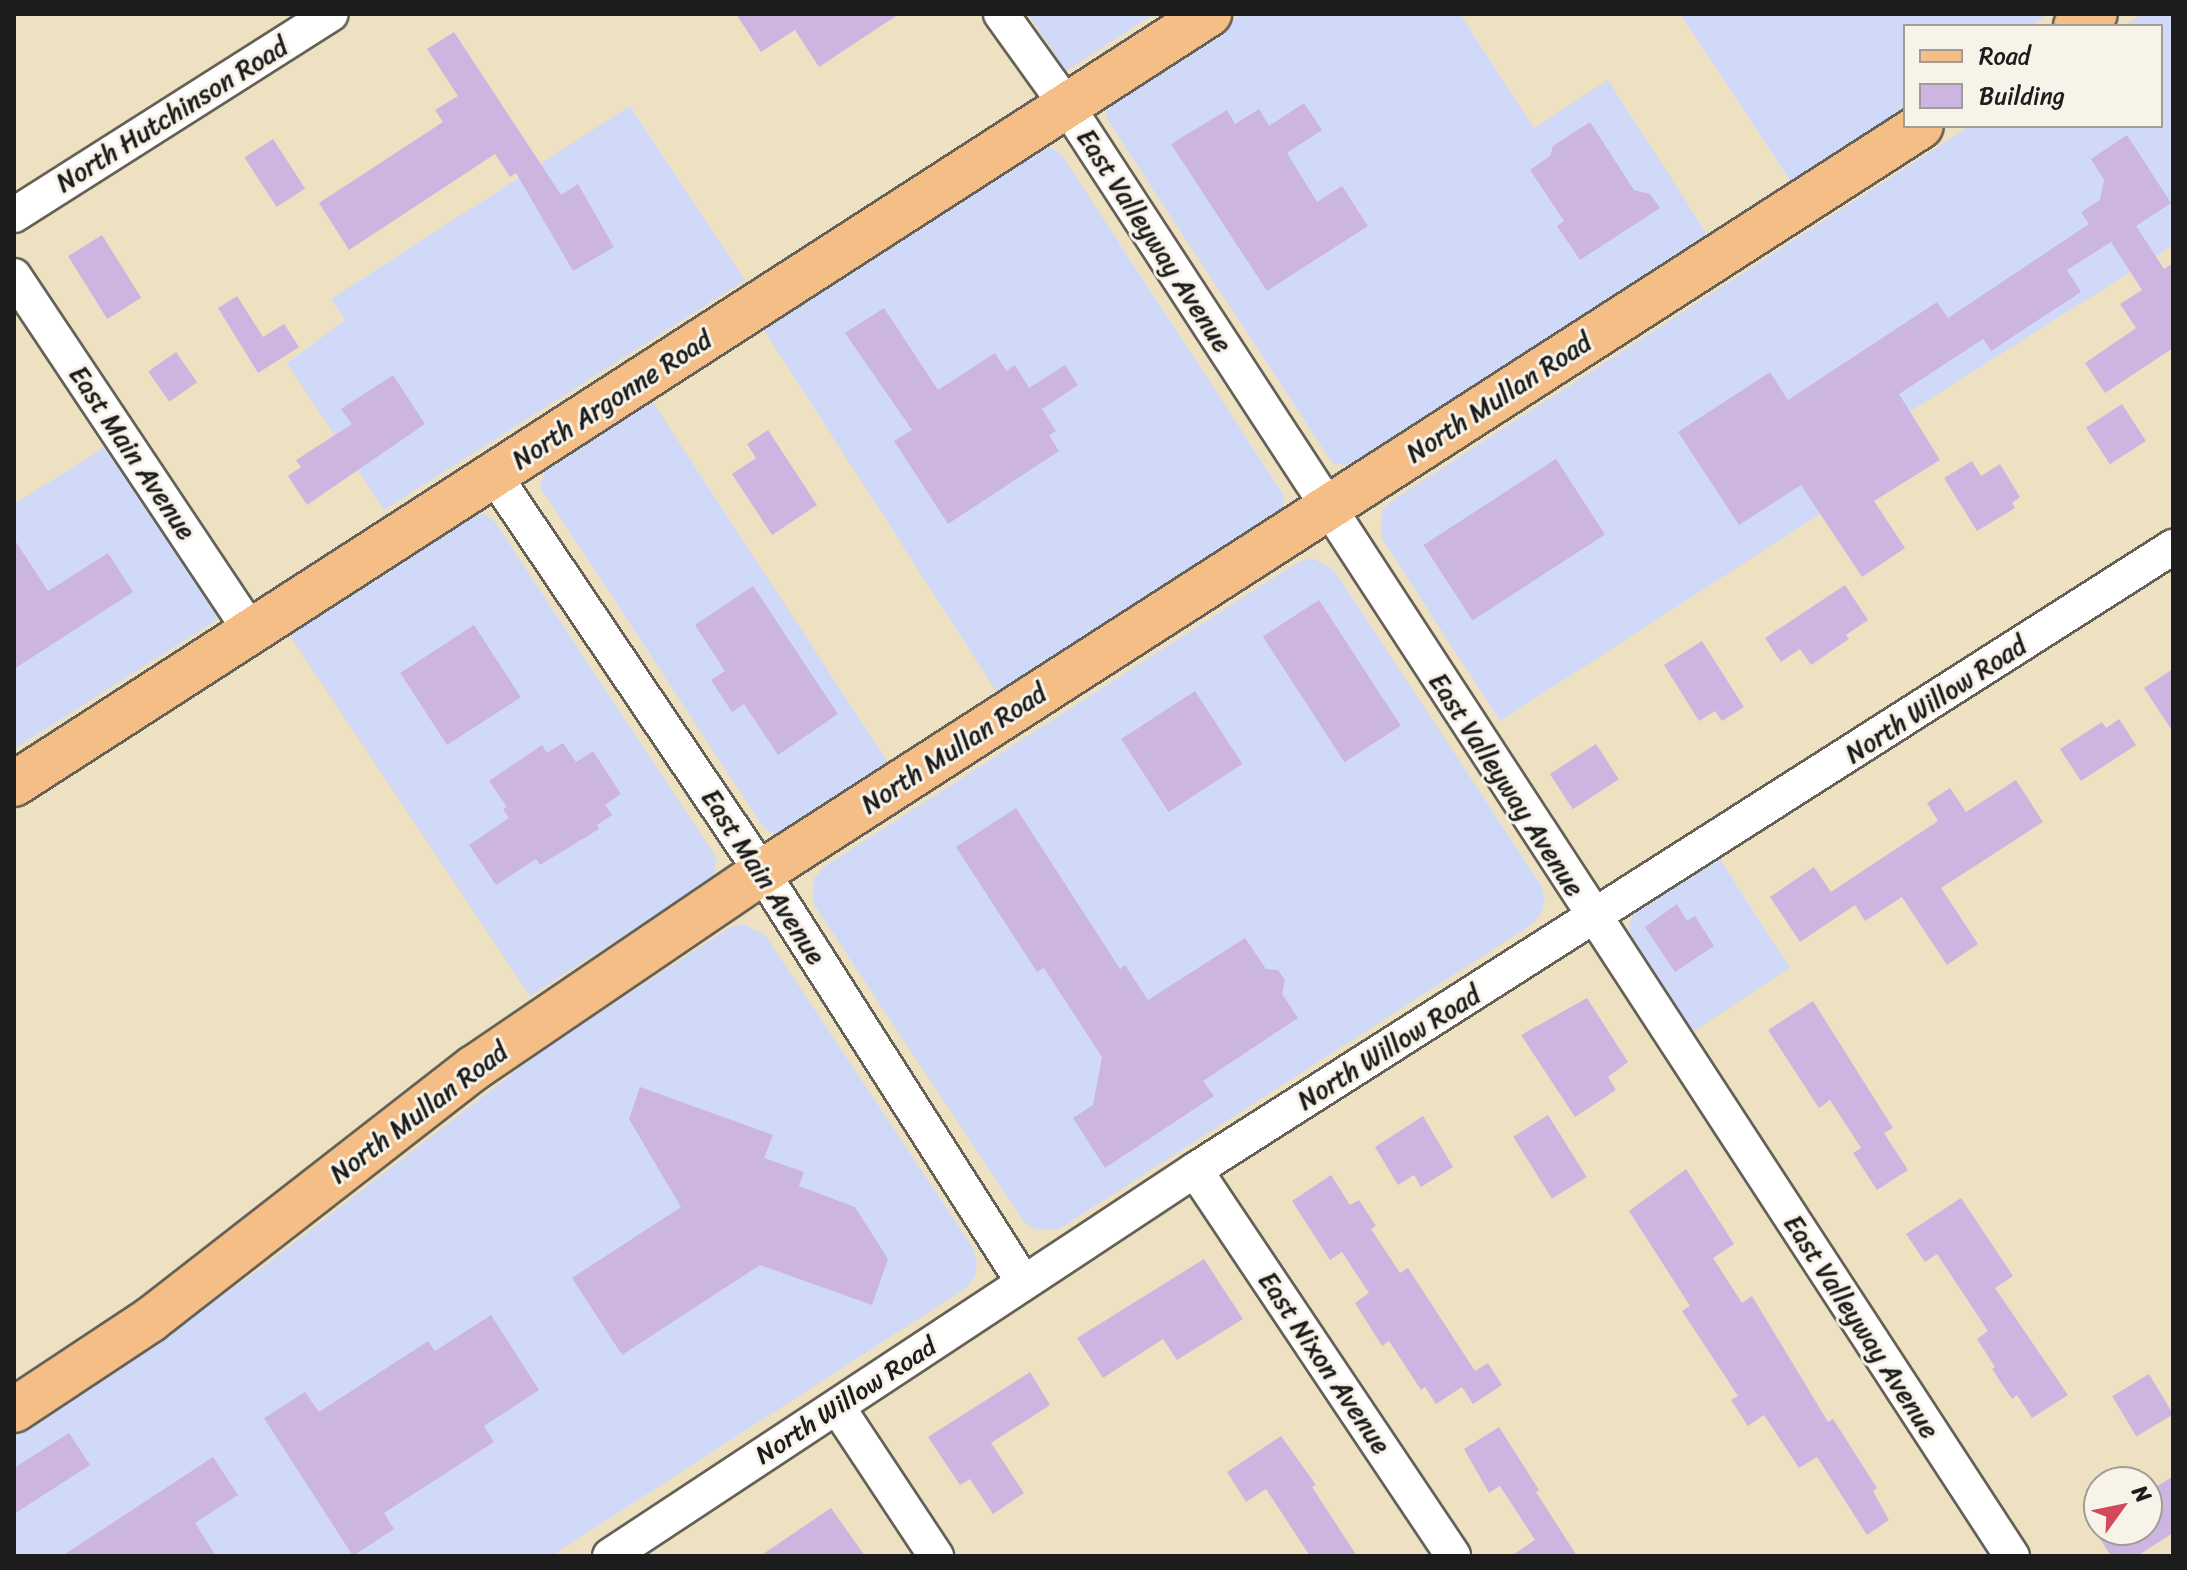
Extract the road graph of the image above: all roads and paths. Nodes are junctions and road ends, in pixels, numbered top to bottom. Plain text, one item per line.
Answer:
1 (331, 14) edge
2 (1001, 14) edge
3 (1209, 14) edge
4 (1067, 106) junction
5 (1918, 128) edge
6 (14, 215) edge
7 (14, 276) edge
8 (494, 475) junction
9 (1327, 510) junction
10 (2173, 547) edge
11 (250, 630) junction
12 (14, 784) edge
13 (762, 872) junction
14 (1593, 918) junction
15 (1195, 1170) junction
16 (1024, 1283) junction
17 (838, 1408) junction
18 (14, 1410) edge
19 (610, 1556) edge
20 (936, 1556) edge
21 (1453, 1556) edge
22 (2012, 1556) edge

1 - 6 street, North Hutchinson Road
2 - 4 street, East Valleyway Avenue
3 - 4 main road, North Argonne Road
4 - 8 main road, North Argonne Road
4 - 9 street, East Valleyway Avenue
5 - 9 main road, North Mullan Road
7 - 11 street, East Main Avenue
8 - 11 main road, North Argonne Road
8 - 13 street, East Main Avenue
9 - 13 main road, North Mullan Road
9 - 14 street, East Valleyway Avenue
10 - 14 street, North Willow Road
11 - 12 main road, North Argonne Road
13 - 16 street, East Main Avenue
13 - 18 main road, North Mullan Road
14 - 15 street, North Willow Road
14 - 22 street, East Valleyway Avenue
15 - 16 street, North Willow Road
15 - 21 street, East Nixon Avenue
16 - 17 street, North Willow Road
17 - 19 street, North Willow Road
17 - 20 street

